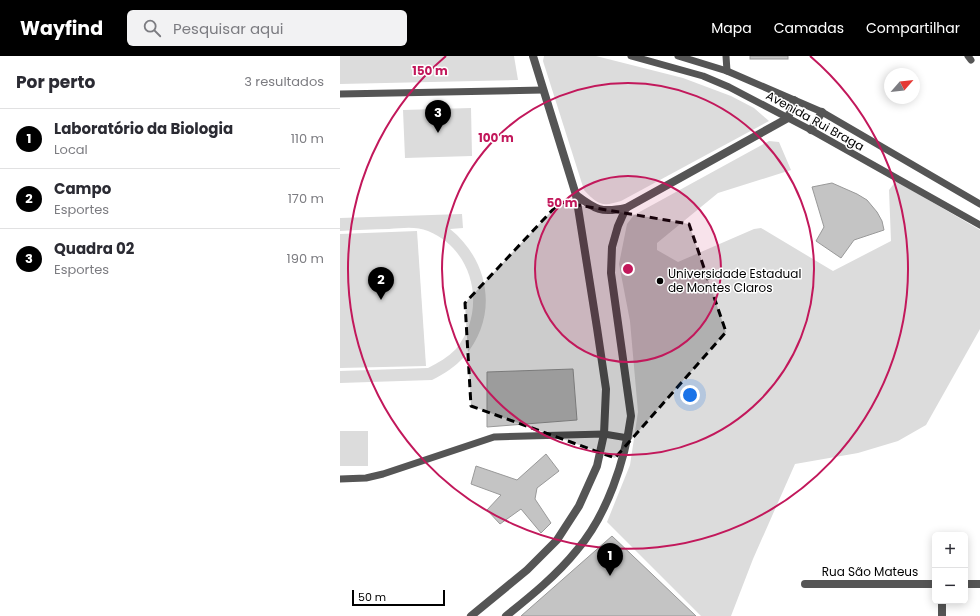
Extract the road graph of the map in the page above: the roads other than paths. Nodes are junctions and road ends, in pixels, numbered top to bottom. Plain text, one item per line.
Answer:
1 (533, 56) edge
2 (631, 56) edge
3 (678, 56) edge
4 (726, 56) edge
5 (689, 58) edge
6 (727, 71) junction
7 (543, 90) junction
8 (340, 94) edge
9 (794, 100) junction
10 (822, 112) junction
11 (788, 118) junction
12 (811, 130) junction
13 (576, 195) junction
14 (980, 204) edge
15 (626, 208) junction
16 (980, 225) edge
17 (604, 434) junction
18 (628, 438) junction
19 (340, 479) edge
20 (805, 584) dead end
21 (932, 584) edge
22 (968, 584) edge
23 (980, 584) edge
24 (942, 604) edge
25 (471, 616) edge
26 (506, 616) edge
27 (942, 616) edge

1 - 7 street
2 - 11 lane, Avenida Rui Braga
3 - 5 lane, Avenida Rui Braga
4 - 6 lane
5 - 6 lane, Avenida Rui Braga
6 - 9 lane, Avenida Rui Braga
7 - 8 lane
7 - 13 street
9 - 10 lane, Avenida Rui Braga
9 - 11 street
10 - 12 street
10 - 14 lane, Avenida Rui Braga
11 - 12 lane, Avenida Rui Braga
11 - 15 street
12 - 16 lane, Avenida Rui Braga
13 - 15 street
13 - 17 street
15 - 18 street
17 - 18 lane
17 - 19 lane
17 - 25 street
18 - 26 street
20 - 21 street, Rua São Mateus
22 - 23 street
24 - 27 street

